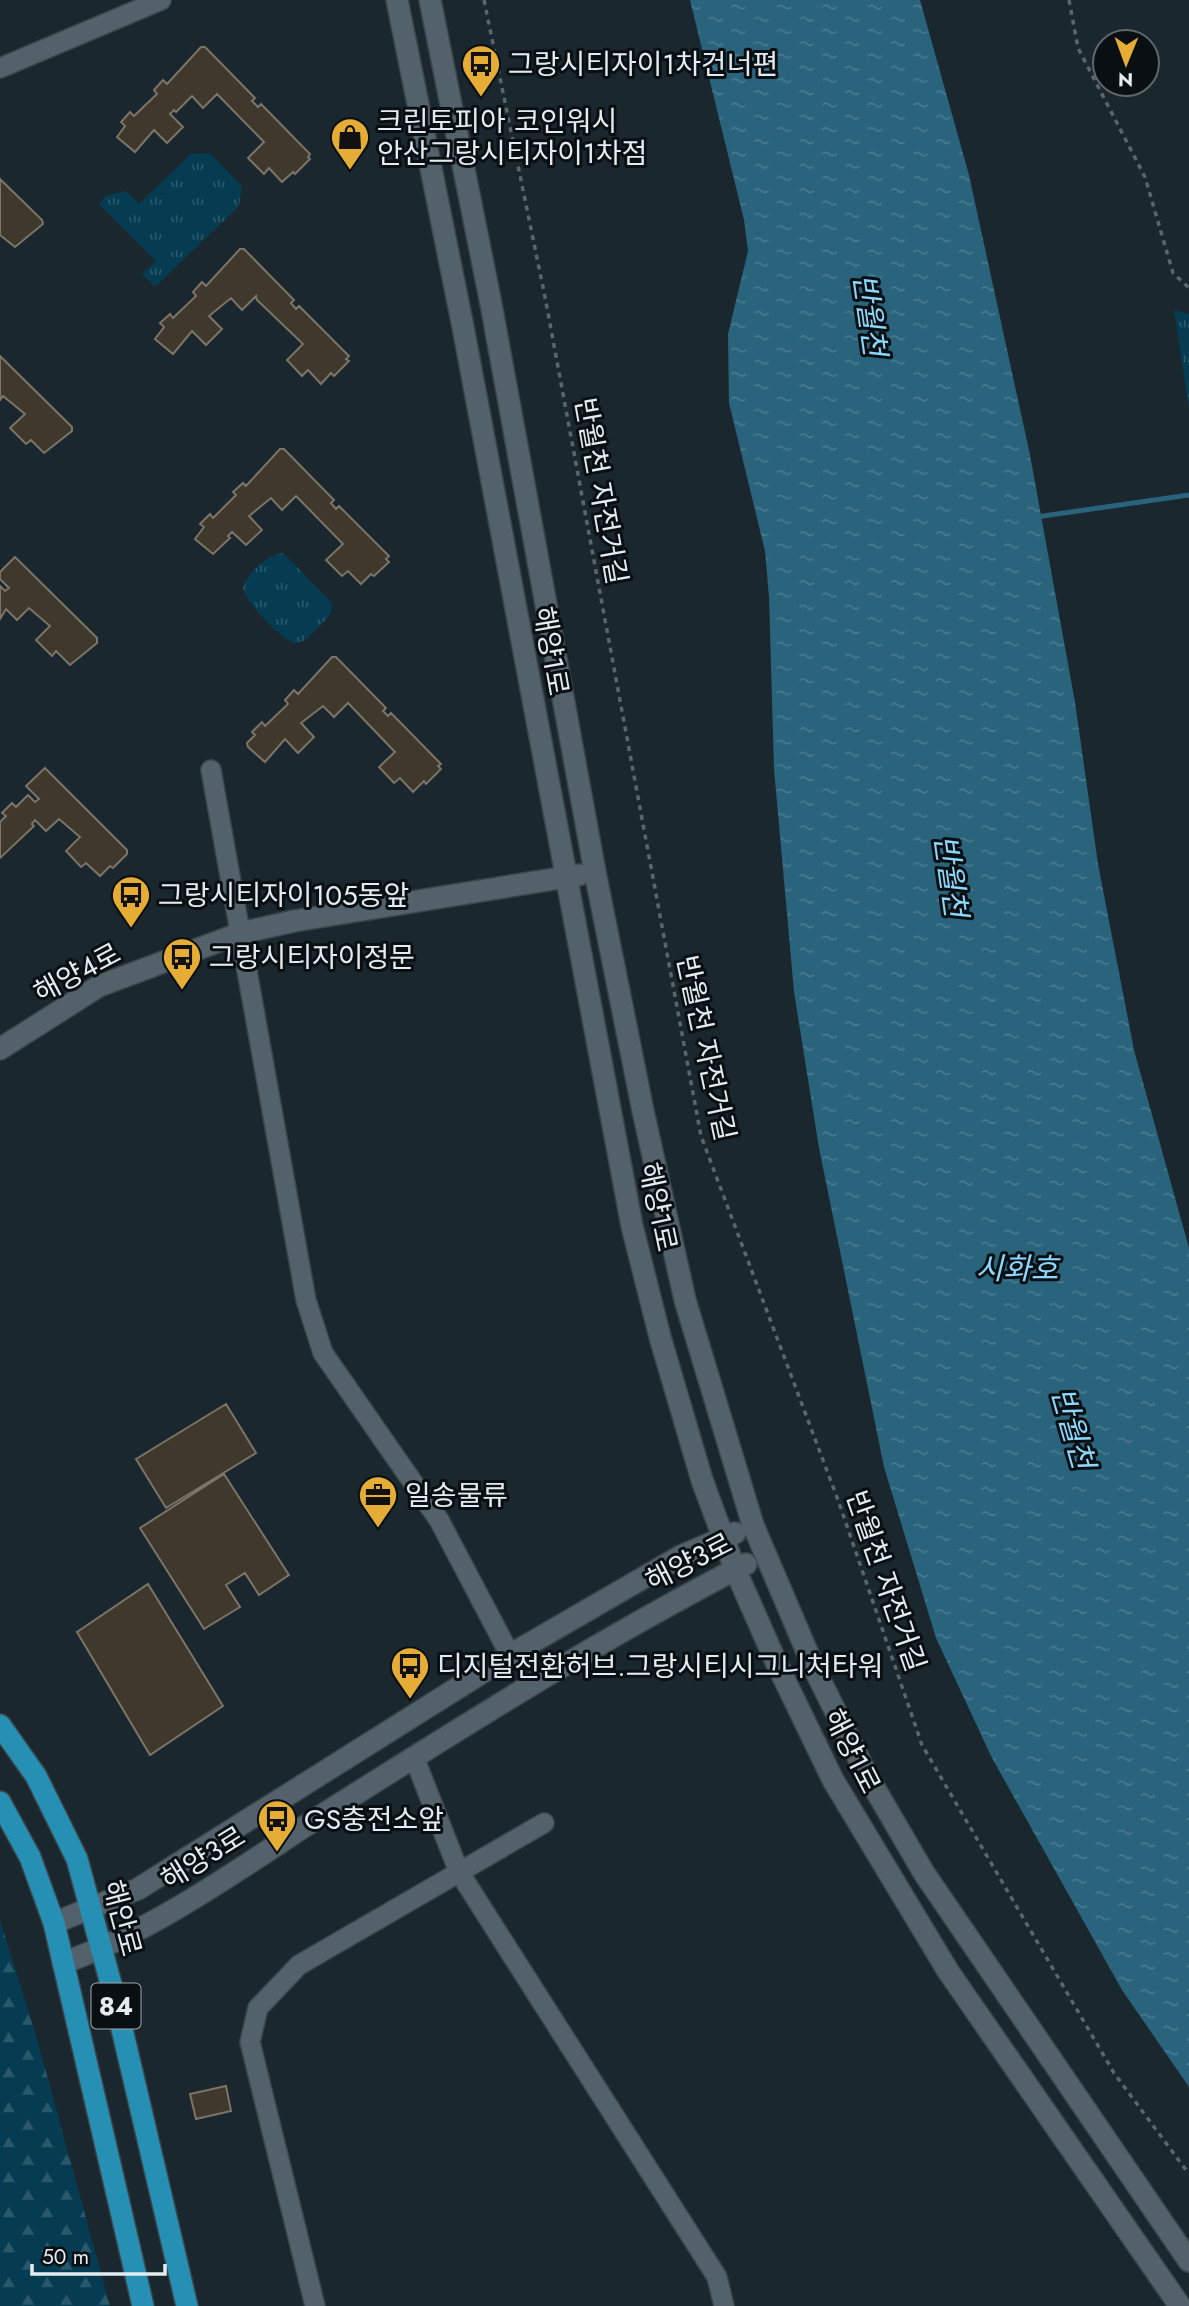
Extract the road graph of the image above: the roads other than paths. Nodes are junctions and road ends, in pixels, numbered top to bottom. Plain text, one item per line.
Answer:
1 (162, 0) edge
2 (397, 0) edge
3 (430, 0) edge
4 (0, 68) edge
5 (211, 770) dead end
6 (595, 872) junction
7 (565, 877) junction
8 (241, 933) junction
9 (0, 1049) edge
10 (753, 1525) junction
11 (724, 1537) junction
12 (764, 1555) junction
13 (736, 1569) junction
14 (510, 1655) junction
15 (0, 1724) edge
16 (414, 1757) junction
17 (0, 1802) edge
18 (544, 1823) dead end
19 (459, 1872) junction
20 (92, 1907) junction
21 (54, 1923) junction
22 (102, 1949) junction
23 (63, 1963) junction
24 (1189, 2261) edge
25 (143, 2306) edge
26 (187, 2306) edge
27 (315, 2306) edge
28 (724, 2306) edge
29 (1180, 2306) edge

1 - 4 street
2 - 7 street, 해양1로
3 - 6 street, 해양1로
5 - 8 street
6 - 7 street, 해양4로
6 - 10 street, 해양1로
7 - 8 street, 해양4로
7 - 11 street, 해양1로
8 - 9 street, 해양4로
8 - 14 street
10 - 11 street, 해양3로
10 - 12 street, 해양1로
11 - 13 street, 해양1로
11 - 14 street, 해양3로
12 - 13 street, 해양3로
12 - 24 street, 해양1로
13 - 16 street, 해양3로
13 - 29 street, 해양1로
14 - 20 street, 해양3로
15 - 20 main road, 해안로 / 84
16 - 19 street
16 - 22 street, 해양3로
17 - 21 main road, 84
18 - 19 street
19 - 27 street
19 - 28 street
20 - 21 street, 해양3로
20 - 22 main road, 해안로 / 84
21 - 23 main road, 84
22 - 23 street, 해양3로
22 - 26 main road, 해안로 / 84
23 - 25 main road, 84

